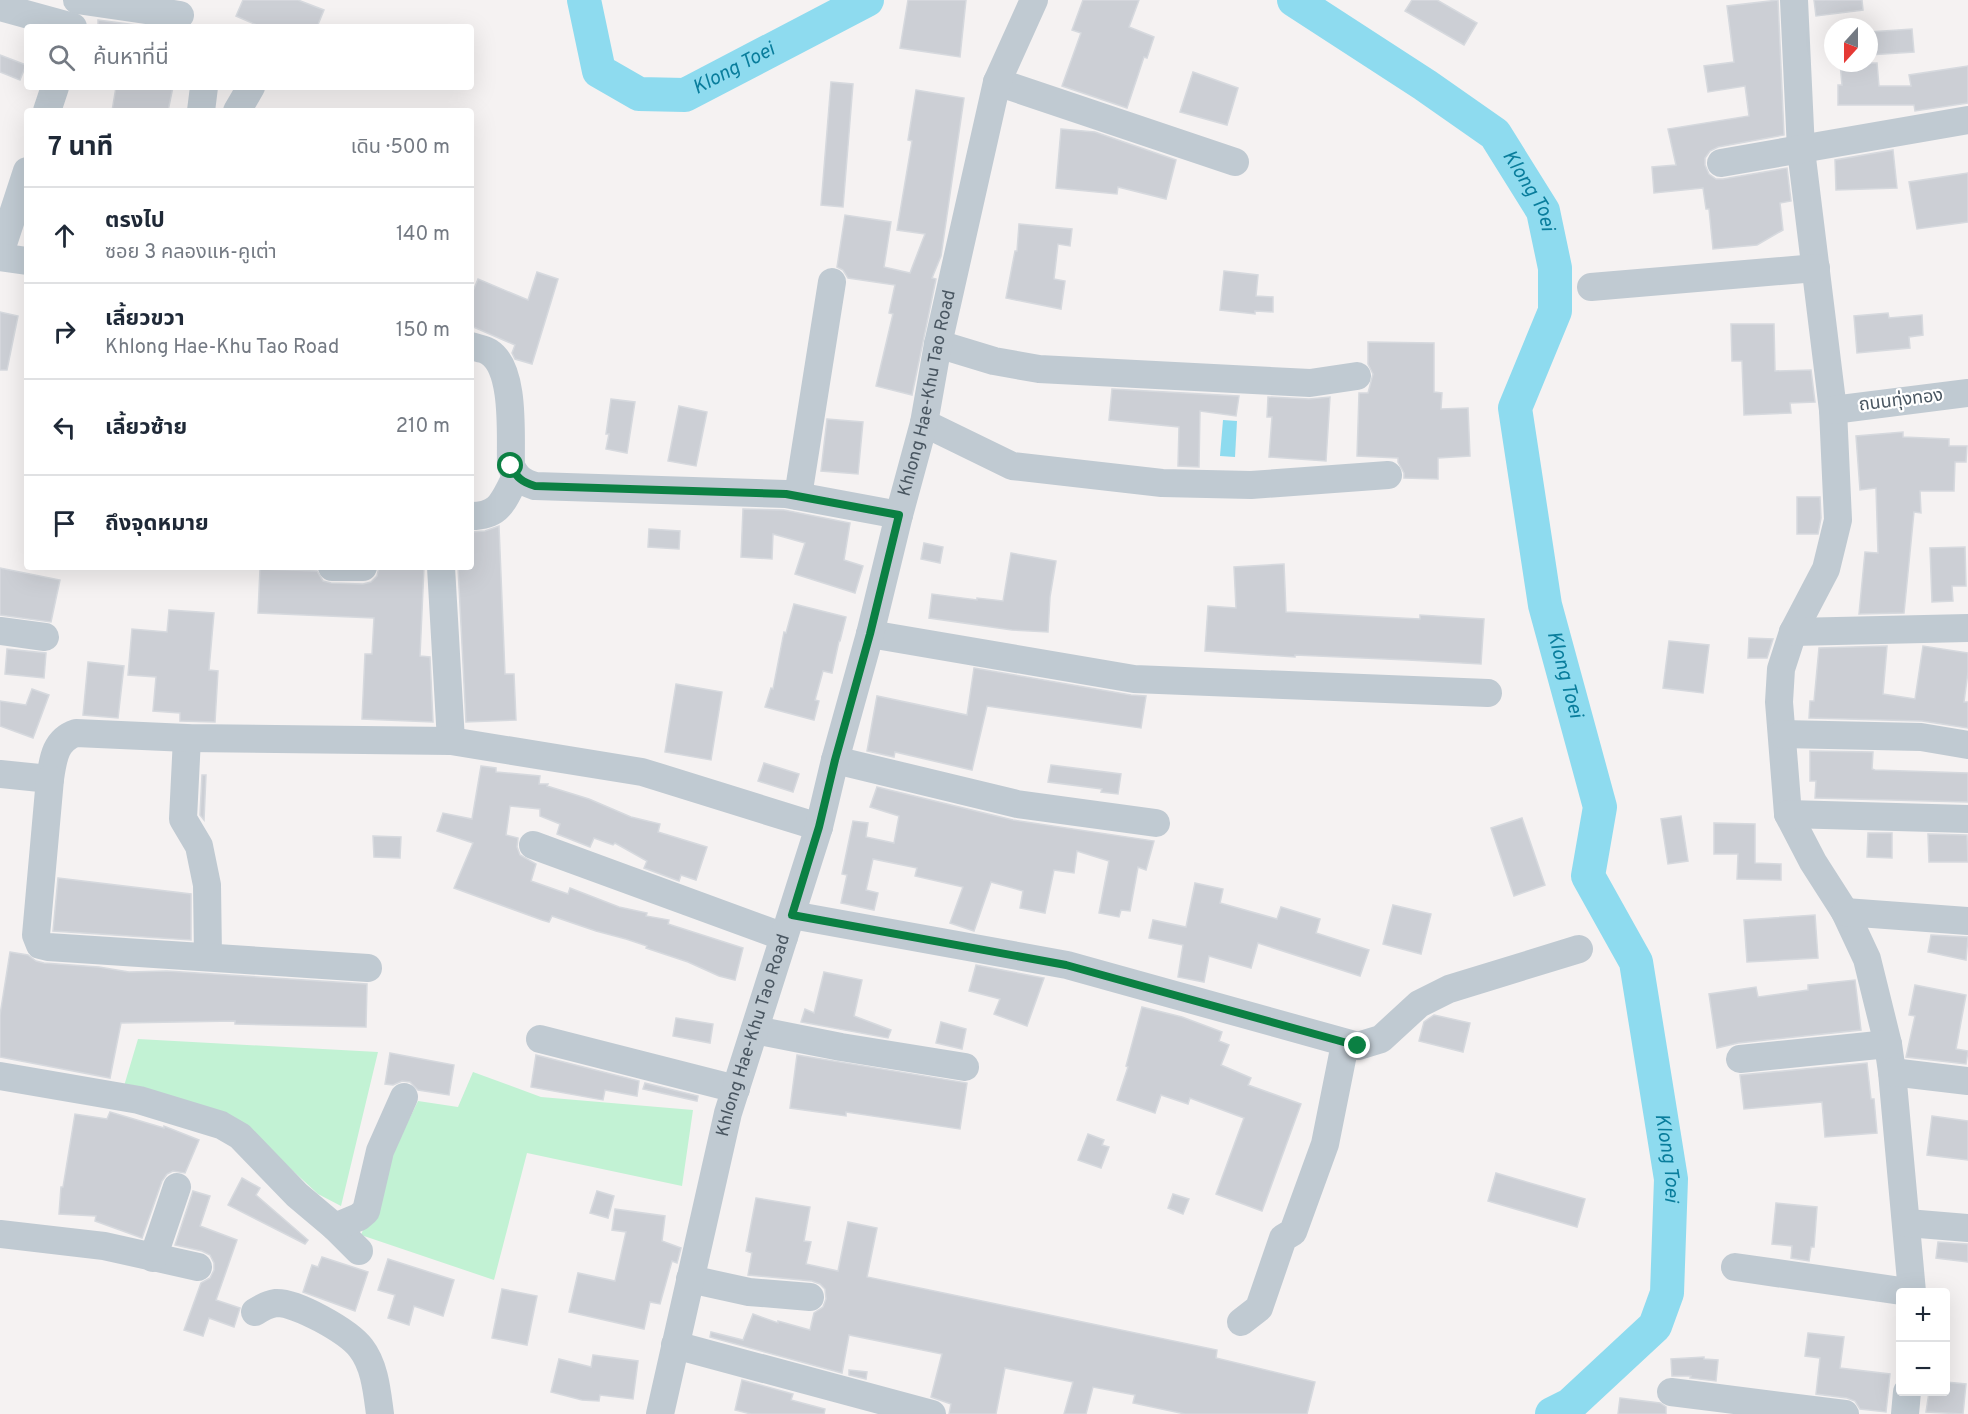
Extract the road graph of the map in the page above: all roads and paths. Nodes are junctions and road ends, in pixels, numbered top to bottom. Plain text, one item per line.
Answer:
1 (76, 0) edge
2 (1034, 0) edge
3 (1794, 0) edge
4 (0, 7) edge
5 (180, 15) dead end
6 (63, 24) edge
7 (74, 24) edge
8 (997, 82) junction
9 (54, 90) edge
10 (204, 90) edge
11 (248, 90) edge
12 (48, 108) edge
13 (201, 108) edge
14 (239, 108) edge
15 (1968, 120) edge
16 (1801, 150) junction
17 (1235, 162) dead end
18 (1721, 164) dead end
19 (24, 180) edge
20 (0, 253) edge
21 (0, 257) edge
22 (24, 261) edge
23 (1816, 268) junction
24 (832, 282) dead end
25 (1591, 287) dead end
26 (938, 344) junction
27 (474, 347) edge
28 (1357, 376) dead end
29 (1968, 393) edge
30 (1833, 410) junction
31 (924, 423) junction
32 (1388, 475) dead end
33 (516, 477) junction
34 (798, 496) junction
35 (899, 515) junction
36 (474, 516) edge
37 (441, 570) edge
38 (1968, 628) edge
39 (0, 631) edge
40 (1793, 632) junction
41 (870, 634) junction
42 (45, 637) dead end
43 (1488, 693) dead end
44 (1782, 734) junction
45 (187, 738) junction
46 (451, 741) junction
47 (1968, 745) edge
48 (835, 760) junction
49 (0, 774) edge
50 (50, 779) junction
51 (1788, 814) junction
52 (1968, 819) edge
53 (1156, 823) dead end
54 (819, 827) junction
55 (533, 845) dead end
56 (1845, 912) junction
57 (1968, 921) edge
58 (788, 926) junction
59 (1579, 949) dead end
60 (208, 957) junction
61 (368, 968) dead end
62 (755, 1030) junction
63 (540, 1039) dead end
64 (1345, 1044) junction
65 (1888, 1044) junction
66 (1740, 1059) dead end
67 (965, 1067) dead end
68 (1892, 1072) junction
69 (0, 1076) edge
70 (1968, 1081) edge
71 (736, 1089) junction
72 (404, 1096) dead end
73 (177, 1187) dead end
74 (1907, 1223) junction
75 (335, 1227) junction
76 (1968, 1228) edge
77 (0, 1234) edge
78 (359, 1251) dead end
79 (153, 1258) junction
80 (1735, 1267) dead end
81 (198, 1268) dead end
82 (690, 1279) junction
83 (1910, 1288) edge
84 (1896, 1291) edge
85 (810, 1298) dead end
86 (255, 1312) dead end
87 (1241, 1322) dead end
88 (675, 1345) junction
89 (1671, 1392) dead end
90 (1907, 1396) edge
91 (380, 1414) edge
92 (660, 1414) edge
93 (932, 1414) edge
94 (1845, 1414) edge
95 (1905, 1414) edge

1 - 5 street
1 - 7 street
2 - 8 street, Khlong Hae-Khu Tao Road
3 - 16 street
4 - 6 street
8 - 17 street
8 - 26 street, Khlong Hae-Khu Tao Road
9 - 12 street
10 - 13 street
11 - 14 street
15 - 16 street
16 - 18 street
16 - 23 street
19 - 20 street
21 - 22 street
23 - 25 street
23 - 30 street
24 - 34 street
26 - 28 street
26 - 31 street, Khlong Hae-Khu Tao Road
27 - 33 street
29 - 30 street, ถนนทุ่งทอง
30 - 40 street
31 - 32 street
31 - 35 street, Khlong Hae-Khu Tao Road
33 - 34 street
33 - 36 street
34 - 35 street
35 - 41 street, Khlong Hae-Khu Tao Road
37 - 46 street
38 - 40 street
39 - 42 street
40 - 44 street
41 - 43 street
41 - 48 street, Khlong Hae-Khu Tao Road
44 - 47 street
44 - 51 street
45 - 46 street
45 - 50 street
45 - 60 street
46 - 54 street
48 - 53 street
48 - 54 street, Khlong Hae-Khu Tao Road
49 - 50 street
50 - 60 street
51 - 52 street
51 - 56 street
54 - 58 street, Khlong Hae-Khu Tao Road
55 - 58 street
56 - 57 street
56 - 65 street
58 - 62 street, Khlong Hae-Khu Tao Road
58 - 64 street
59 - 64 street
60 - 61 street
62 - 67 street
62 - 71 street, Khlong Hae-Khu Tao Road
63 - 71 street
64 - 87 street
65 - 66 street
65 - 68 street
68 - 70 street
68 - 74 street
69 - 75 street
71 - 82 street, Khlong Hae-Khu Tao Road
72 - 75 street
73 - 79 street
74 - 76 street
74 - 83 street
75 - 78 street
77 - 79 street
79 - 81 street
80 - 84 street
82 - 85 street
82 - 88 street, Khlong Hae-Khu Tao Road
86 - 91 street
88 - 92 street, Khlong Hae-Khu Tao Road
88 - 93 street
89 - 94 street
90 - 95 street

